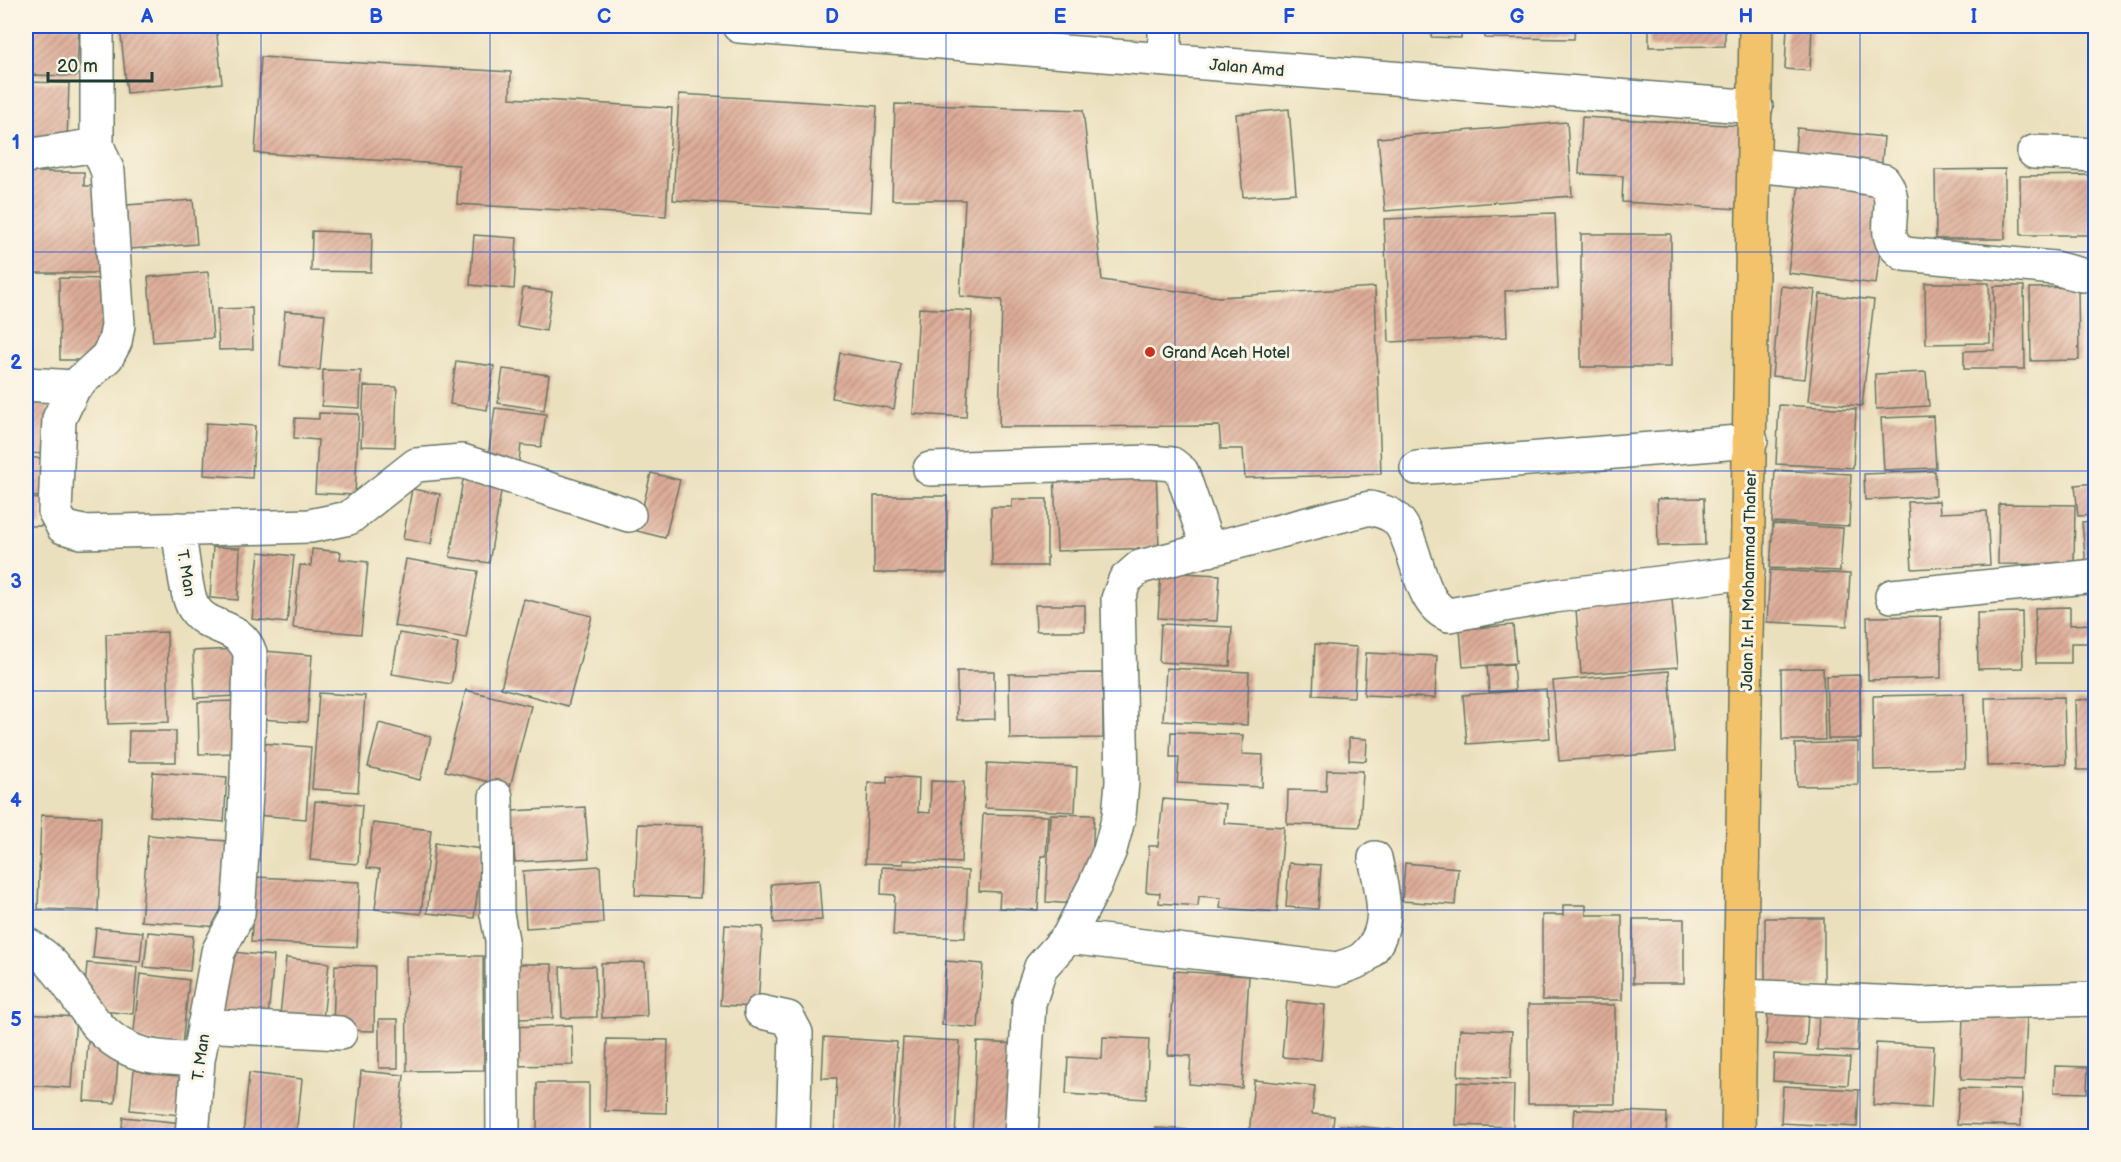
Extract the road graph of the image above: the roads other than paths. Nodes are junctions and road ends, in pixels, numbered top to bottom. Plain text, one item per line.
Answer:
1 (97, 26) edge
2 (739, 26) edge
3 (1165, 26) edge
4 (1756, 26) edge
5 (1165, 60) junction
6 (1756, 107) junction
7 (97, 145) junction
8 (2034, 152) dead end
9 (2096, 155) edge
10 (26, 156) edge
11 (1755, 165) junction
12 (2082, 274) dead end
13 (26, 384) edge
14 (74, 387) junction
15 (1751, 441) junction
16 (1417, 468) dead end
17 (930, 469) dead end
18 (629, 515) dead end
19 (178, 529) junction
20 (1209, 550) junction
21 (1748, 572) junction
22 (2096, 576) edge
23 (1892, 596) dead end
24 (496, 797) dead end
25 (1375, 858) dead end
26 (1068, 938) junction
27 (26, 944) edge
28 (1740, 996) junction
29 (2096, 999) edge
30 (761, 1012) dead end
31 (204, 1025) junction
32 (340, 1033) dead end
33 (198, 1060) junction
34 (192, 1137) edge
35 (503, 1137) edge
36 (793, 1137) edge
37 (1021, 1137) edge
38 (1738, 1137) edge

1 - 7 street
2 - 5 street, Jalan Amd
3 - 5 street
4 - 6 main road, Jalan Ir. H. Mohammad Thaher
5 - 6 street, Jalan Amd
6 - 11 main road, Jalan Ir. H. Mohammad Thaher
7 - 10 street
7 - 14 street, T. Man
8 - 9 street
11 - 12 street
11 - 15 main road, Jalan Ir. H. Mohammad Thaher
13 - 14 street
14 - 19 street, T. Man
15 - 16 street
15 - 21 main road, Jalan Ir. H. Mohammad Thaher
17 - 20 street
18 - 19 street
19 - 31 street, T. Man
20 - 21 street
20 - 26 street
21 - 28 main road, Jalan Ir. H. Mohammad Thaher
22 - 23 street
24 - 35 street
25 - 26 street
26 - 37 street
27 - 33 street
28 - 29 street
28 - 38 main road, Jalan Ir. H. Mohammad Thaher
30 - 36 street
31 - 32 street
31 - 33 street, T. Man
33 - 34 street, T. Man

